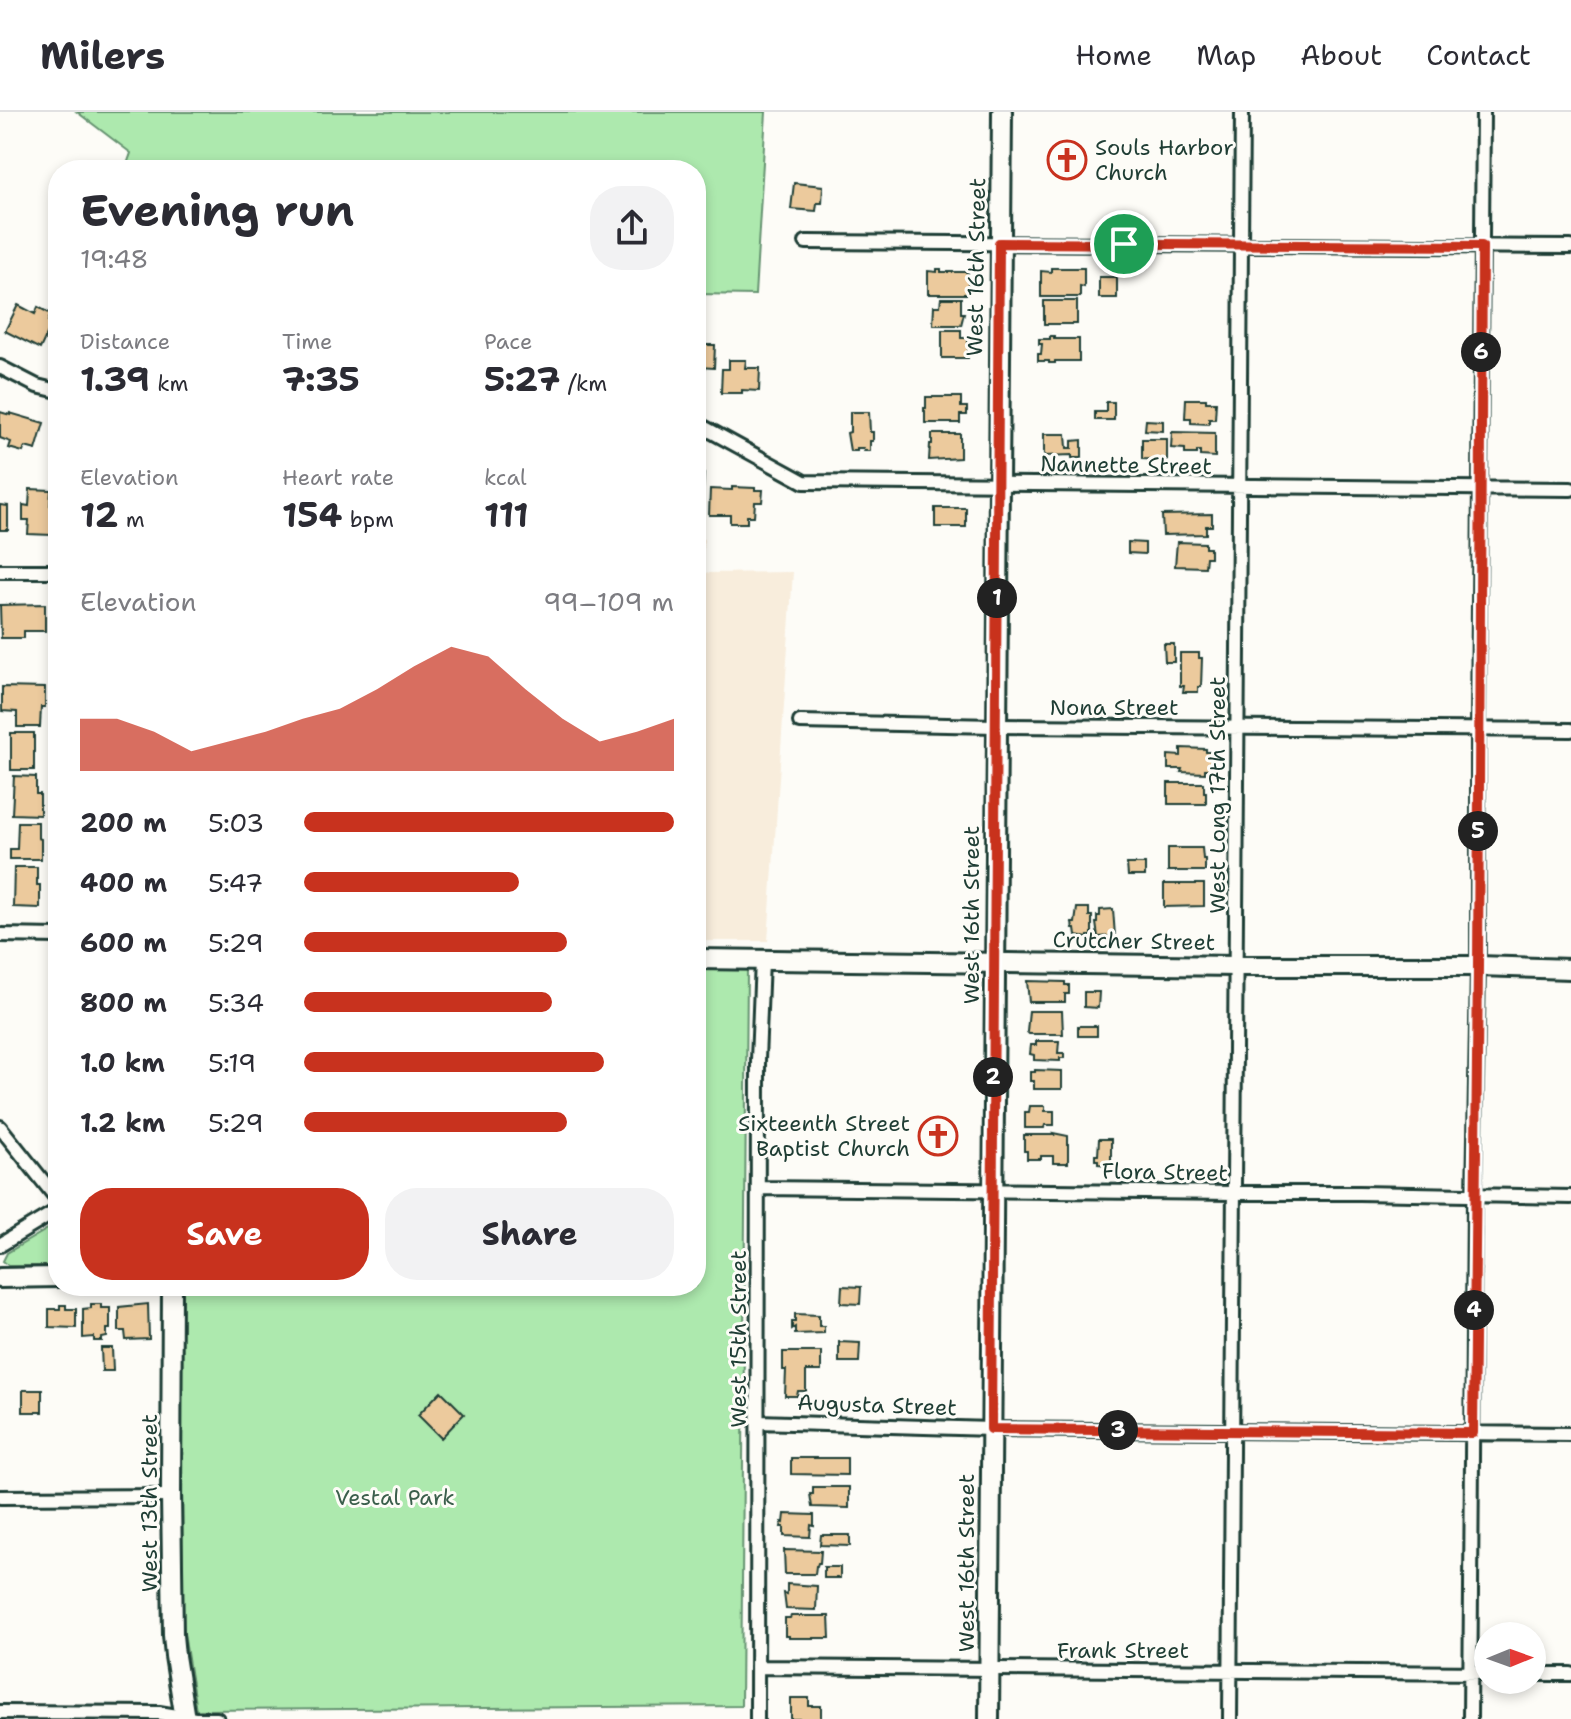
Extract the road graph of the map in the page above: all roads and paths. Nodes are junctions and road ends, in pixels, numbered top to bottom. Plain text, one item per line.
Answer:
1 (1002, 112) edge
2 (1242, 112) edge
3 (1483, 112) edge
4 (806, 242) dead end
5 (999, 243) junction
6 (1242, 245) junction
7 (1482, 246) junction
8 (1571, 247) edge
9 (0, 367) edge
10 (48, 389) edge
11 (706, 428) edge
12 (998, 484) junction
13 (1240, 486) junction
14 (1480, 488) junction
15 (1571, 489) edge
16 (0, 571) edge
17 (48, 571) edge
18 (800, 722) dead end
19 (996, 726) junction
20 (1238, 728) junction
21 (1478, 729) junction
22 (1571, 730) edge
23 (0, 935) edge
24 (48, 936) edge
25 (706, 959) edge
26 (762, 960) junction
27 (994, 963) junction
28 (1236, 966) junction
29 (1478, 966) junction
30 (1571, 969) edge
31 (0, 1127) edge
32 (48, 1187) edge
33 (759, 1188) junction
34 (993, 1190) junction
35 (1234, 1193) junction
36 (1474, 1196) junction
37 (1571, 1197) edge
38 (48, 1216) edge
39 (0, 1245) edge
40 (48, 1277) edge
41 (0, 1278) edge
42 (172, 1296) edge
43 (758, 1422) junction
44 (991, 1429) junction
45 (1232, 1431) junction
46 (1473, 1433) junction
47 (1571, 1434) edge
48 (171, 1496) junction
49 (0, 1497) edge
50 (757, 1667) junction
51 (989, 1669) junction
52 (1231, 1671) junction
53 (1471, 1673) junction
54 (1546, 1674) edge
55 (1571, 1674) edge
56 (0, 1712) edge
57 (185, 1718) edge
58 (217, 1719) edge
59 (757, 1719) edge
60 (989, 1719) edge
61 (1230, 1719) edge
62 (1470, 1719) edge

1 - 5 street, West 16th Street
2 - 6 street, West Long 17th Street
3 - 7 street
4 - 5 street
5 - 6 street
5 - 12 street, West 16th Street
6 - 7 street
6 - 13 street, West Long 17th Street
7 - 8 street
7 - 14 street
9 - 10 street
11 - 12 street, Nannette Street
12 - 13 street, Nannette Street
12 - 19 street, West 16th Street
13 - 14 street, Nannette Street
13 - 20 street, West Long 17th Street
14 - 15 street, Nannette Street
14 - 21 street
16 - 17 street
18 - 19 street, Nona Street
19 - 20 street, Nona Street
19 - 27 street, West 16th Street
20 - 21 street, Nona Street
20 - 28 street, West Long 17th Street
21 - 22 street, Nona Street
21 - 29 street
23 - 24 street
25 - 26 street, Crutcher Street
26 - 27 street, Crutcher Street
26 - 33 street, West 15th Street
27 - 28 street, Crutcher Street
27 - 34 street, West 16th Street
28 - 29 street, Crutcher Street
28 - 35 street, West Long 17th Street
29 - 30 street, Crutcher Street
29 - 36 street
31 - 32 street
33 - 34 street, Flora Street
33 - 43 street, West 15th Street
34 - 35 street, Flora Street
34 - 44 street, West 16th Street
35 - 36 street, Flora Street
35 - 45 street, West Long 17th Street
36 - 37 street, Flora Street
36 - 46 street
38 - 39 street
40 - 41 street
42 - 48 street, West 13th Street
43 - 44 street, Augusta Street
43 - 50 street, West 15th Street
44 - 45 street, Augusta Street
44 - 51 street, West 16th Street
45 - 46 street, Augusta Street
45 - 52 street, West Long 17th Street
46 - 47 street, Augusta Street
46 - 53 street
48 - 49 street
48 - 57 street, West 13th Street
50 - 51 street, Frank Street
50 - 59 street, West 15th Street
51 - 52 street, Frank Street
51 - 60 street, West 16th Street
52 - 53 street, Frank Street
52 - 61 street, West Long 17th Street
53 - 62 street
54 - 55 street
56 - 57 street
57 - 58 street

